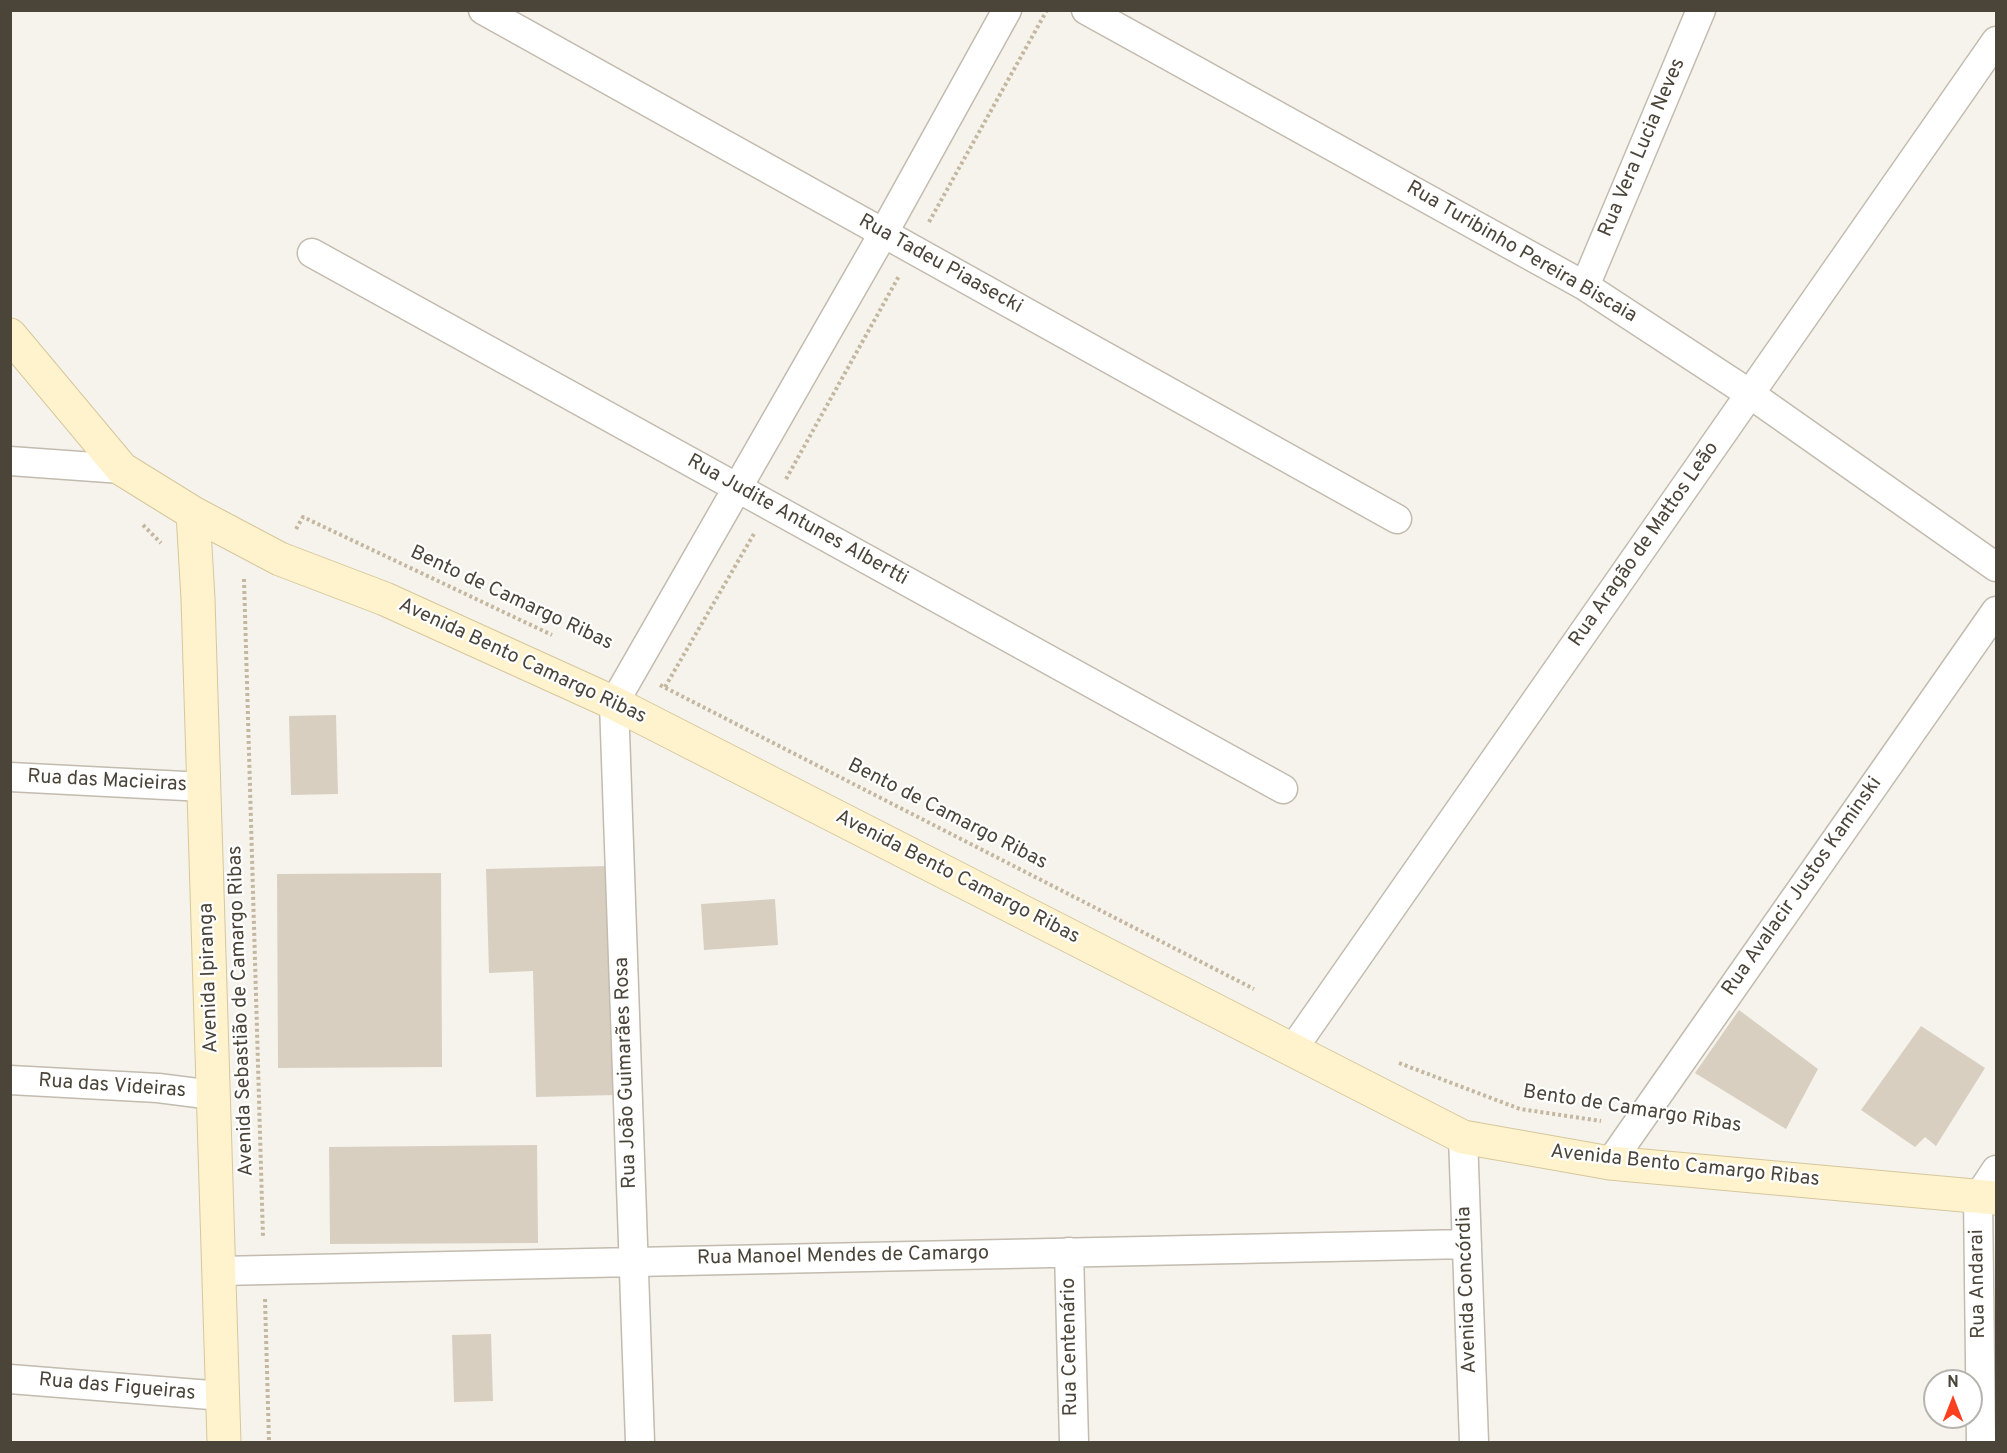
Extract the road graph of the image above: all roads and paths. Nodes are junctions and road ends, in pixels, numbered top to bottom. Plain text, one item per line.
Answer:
1 (483, 10) edge
2 (1007, 10) edge
3 (1047, 10) edge
4 (1086, 10) edge
5 (1697, 12) edge
6 (1996, 41) edge
7 (883, 234) junction
8 (913, 250) junction
9 (312, 253) dead end
10 (1585, 286) junction
11 (10, 335) edge
12 (1750, 394) junction
13 (10, 461) edge
14 (122, 470) junction
15 (738, 488) junction
16 (770, 506) junction
17 (193, 513) junction
18 (136, 517) dead end
19 (1397, 519) dead end
20 (280, 559) junction
21 (1996, 567) edge
22 (197, 575) junction
23 (244, 579) joint
24 (1996, 611) edge
25 (558, 637) dead end
26 (632, 672) junction
27 (665, 687) junction
28 (614, 703) junction
29 (10, 777) edge
30 (204, 787) junction
31 (1283, 789) dead end
32 (1261, 992) dead end
33 (1293, 1049) junction
34 (1391, 1060) dead end
35 (10, 1080) edge
36 (213, 1095) junction
37 (1636, 1126) junction
38 (1463, 1137) junction
39 (1610, 1163) junction
40 (1996, 1170) edge
41 (1987, 1198) edge
42 (1467, 1244) junction
43 (1069, 1252) junction
44 (634, 1262) junction
45 (264, 1270) junction
46 (219, 1271) junction
47 (10, 1379) edge
48 (223, 1396) junction
49 (224, 1443) edge
50 (269, 1443) edge
51 (640, 1443) edge
52 (1074, 1443) edge
53 (1474, 1443) edge
54 (1981, 1443) edge

1 - 7 street, Rua Tadeu Piaasecki
2 - 7 street
3 - 8 path
4 - 10 street, Rua Turibinho Pereira Biscaia
5 - 10 street, Rua Vera Lucia Neves
6 - 12 street, Rua Aragão de Mattos Leão
7 - 8 street, Rua Tadeu Piaasecki
7 - 15 street
8 - 16 path
8 - 19 street, Rua Tadeu Piaasecki
9 - 15 street, Rua Judite Antunes Albertti
10 - 12 street, Rua Turibinho Pereira Biscaia
11 - 14 street, Avenida Bento Camargo Ribas
12 - 21 street, Rua Turibinho Pereira Biscaia
12 - 33 street, Rua Aragão de Mattos Leão
13 - 14 street
14 - 17 street, Avenida Bento Camargo Ribas
15 - 16 street, Rua Judite Antunes Albertti
15 - 26 street
16 - 27 path
16 - 31 street, Rua Judite Antunes Albertti
17 - 20 street, Avenida Bento Camargo Ribas
17 - 22 street, Avenida Ipiranga
18 - 22 path
20 - 23 path, Bento de Camargo Ribas
20 - 25 path, Bento de Camargo Ribas
20 - 28 street, Avenida Bento Camargo Ribas
22 - 30 street, Avenida Ipiranga
23 - 45 path, Avenida Sebastião de Camargo Ribas
24 - 37 street, Rua Avalacir Justos Kaminski
26 - 27 path, Bento de Camargo Ribas
26 - 28 street
27 - 32 path, Bento de Camargo Ribas
28 - 33 street, Avenida Bento Camargo Ribas
28 - 44 street, Rua João Guimarães Rosa
29 - 30 street, Rua das Macieiras
30 - 36 street, Avenida Ipiranga
33 - 38 street, Avenida Bento Camargo Ribas
34 - 37 path, Bento de Camargo Ribas
35 - 36 street, Rua das Videiras
36 - 46 street, Avenida Ipiranga
37 - 39 street, Rua Avalacir Justos Kaminski
38 - 39 street, Avenida Bento Camargo Ribas
38 - 42 street, Avenida Concórdia
39 - 41 street, Avenida Bento Camargo Ribas
40 - 41 street
41 - 54 street, Rua Andarai
42 - 43 street, Rua Manoel Mendes de Camargo
42 - 53 street, Avenida Concórdia
43 - 44 street, Rua Manoel Mendes de Camargo
43 - 52 street, Rua Centenário
44 - 45 street, Rua Manoel Mendes de Camargo
44 - 51 street, Rua João Guimarães Rosa
45 - 46 street, Rua Manoel Mendes de Camargo
45 - 50 path, Avenida Sebastião de Camargo Ribas
46 - 48 street, Avenida Ipiranga
47 - 48 street, Rua das Figueiras
48 - 49 street, Avenida Ipiranga

